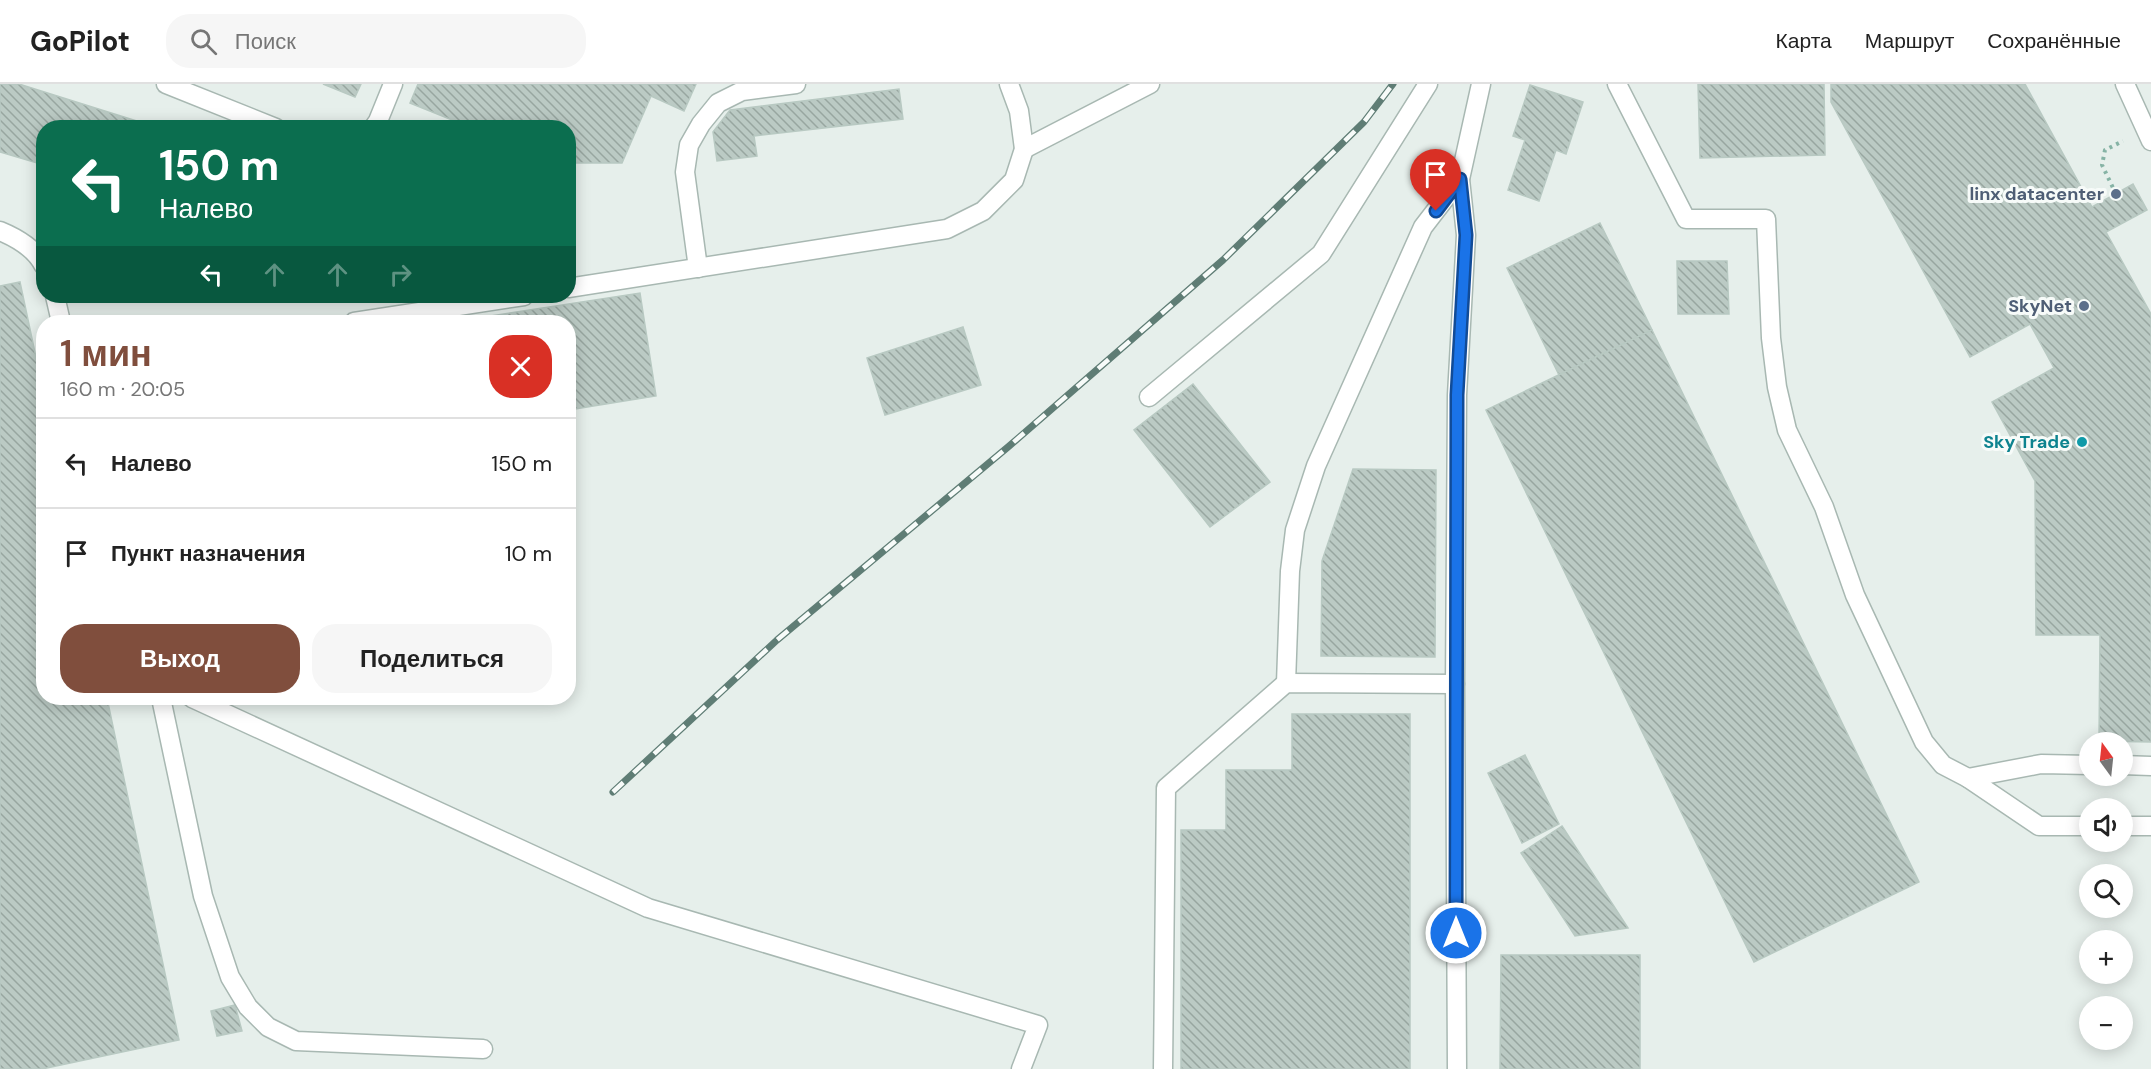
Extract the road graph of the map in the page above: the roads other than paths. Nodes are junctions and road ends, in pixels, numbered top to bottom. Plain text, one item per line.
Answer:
1 (166, 84) edge
2 (393, 84) edge
3 (796, 84) edge
4 (1009, 84) edge
5 (1150, 84) edge
6 (1428, 84) edge
7 (1481, 84) edge
8 (1617, 84) edge
9 (2125, 84) edge
10 (256, 120) edge
11 (378, 120) edge
12 (2151, 141) edge
13 (1024, 149) junction
14 (1460, 179) junction
15 (0, 231) edge
16 (36, 255) edge
17 (698, 268) junction
18 (576, 287) edge
19 (478, 303) edge
20 (400, 315) edge
21 (1149, 397) dead end
22 (1286, 683) junction
23 (1455, 684) junction
24 (162, 705) edge
25 (207, 705) edge
26 (2079, 765) edge
27 (2133, 765) edge
28 (2151, 766) edge
29 (1968, 778) junction
30 (2079, 826) edge
31 (2133, 826) edge
32 (2151, 826) edge
33 (483, 1049) dead end
34 (1021, 1069) edge
35 (1163, 1069) edge
36 (1457, 1069) edge

1 - 10 lane
2 - 11 lane
3 - 17 lane
4 - 13 lane
5 - 13 lane
6 - 21 lane
7 - 14 lane
8 - 29 lane
9 - 12 lane
13 - 17 lane
14 - 22 lane
14 - 23 lane
15 - 16 lane
17 - 18 lane
19 - 20 lane
22 - 23 lane
22 - 35 lane
23 - 36 lane
24 - 33 lane
25 - 34 lane
26 - 29 lane
27 - 28 lane
29 - 30 lane
31 - 32 lane

